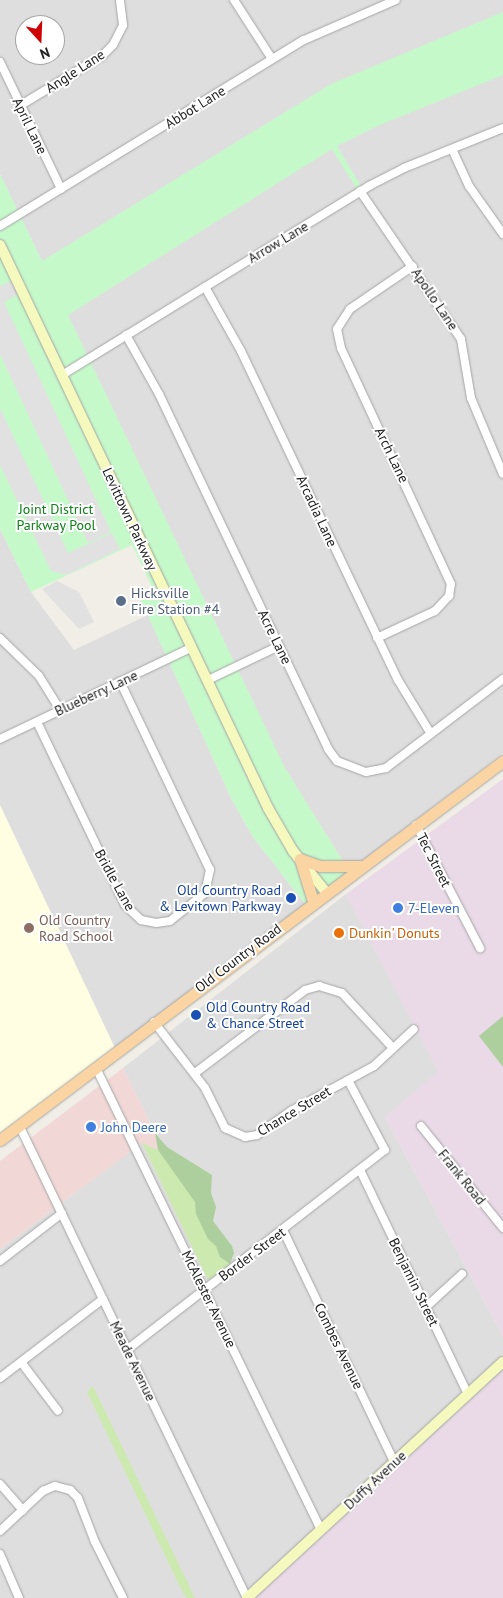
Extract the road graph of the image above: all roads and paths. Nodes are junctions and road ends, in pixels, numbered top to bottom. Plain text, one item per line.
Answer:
1 (120, 0) edge
2 (234, 0) edge
3 (396, 0) edge
4 (272, 59) junction
5 (0, 62) edge
6 (21, 105) junction
7 (503, 128) edge
8 (452, 149) junction
9 (61, 189) junction
10 (360, 191) junction
11 (0, 226) edge
12 (503, 234) edge
13 (0, 245) edge
14 (412, 266) junction
15 (205, 287) junction
16 (126, 335) junction
17 (62, 375) junction
18 (503, 474) edge
19 (0, 638) edge
20 (378, 638) junction
21 (279, 646) junction
22 (192, 648) junction
23 (503, 679) edge
24 (208, 680) junction
25 (120, 682) junction
26 (60, 710) junction
27 (37, 722) junction
28 (431, 734) junction
29 (0, 739) edge
30 (503, 761) edge
31 (416, 824) junction
32 (300, 859) junction
33 (360, 866) junction
34 (326, 892) junction
35 (313, 902) junction
36 (480, 948) dead end
37 (154, 1022) junction
38 (414, 1029) dead end
39 (393, 1048) junction
40 (96, 1068) junction
41 (195, 1074) junction
42 (348, 1080) junction
43 (19, 1125) junction
44 (421, 1126) dead end
45 (0, 1140) edge
46 (360, 1170) junction
47 (62, 1213) junction
48 (503, 1228) edge
49 (283, 1230) junction
50 (0, 1262) edge
51 (462, 1274) dead end
52 (205, 1289) junction
53 (103, 1299) junction
54 (426, 1307) junction
55 (128, 1349) junction
56 (21, 1362) junction
57 (503, 1362) edge
58 (0, 1378) edge
59 (468, 1394) junction
60 (58, 1411) dead end
61 (394, 1462) junction
62 (0, 1484) edge
63 (23, 1510) junction
64 (0, 1530) edge
65 (321, 1530) junction
66 (0, 1554) edge
67 (19, 1598) edge
68 (123, 1598) edge
69 (247, 1598) edge

1 - 6 street, Angle Lane
2 - 4 street
3 - 4 street, Abbot Lane
4 - 9 street, Abbot Lane
5 - 6 street, April Lane
6 - 9 street, April Lane
7 - 8 street, Arrow Lane
8 - 10 street, Arrow Lane
8 - 12 street
9 - 11 street, Abbot Lane
10 - 14 street, Apollo Lane
10 - 15 street, Arrow Lane
13 - 17 street, Levittown Parkway
14 - 18 street, Apollo Lane
14 - 20 street, Arch Lane
15 - 16 street, Arrow Lane
15 - 20 street, Arcadia Lane
16 - 17 street, Arrow Lane
16 - 21 street, Acre Lane
17 - 22 street, Levittown Parkway
19 - 26 street
20 - 28 street, Arcadia Lane
21 - 24 street
21 - 28 street, Acre Lane
22 - 24 street, Levittown Parkway
22 - 25 street, Blueberry Lane
23 - 28 street, Acre Lane
24 - 32 street, Levittown Parkway
25 - 26 street, Blueberry Lane
25 - 27 street, Bridle Lane
26 - 27 street, Blueberry Lane
27 - 29 street, Blueberry Lane
30 - 31 main road, Old Country Road
31 - 33 main road, Old Country Road
31 - 36 street, Tec Street
32 - 33 main road
32 - 34 street, Levittown Parkway
32 - 35 main road
33 - 34 main road, Old Country Road
34 - 35 main road, Old Country Road
35 - 37 main road, Old Country Road
37 - 40 main road, Old Country Road
37 - 41 street, Chance Street
38 - 39 street, Chance Street
39 - 41 street
39 - 42 street, Chance Street
40 - 43 main road, Old Country Road
40 - 52 street, McAlester Avenue
41 - 42 street, Chance Street
42 - 46 street, Border Street
43 - 45 main road, Old Country Road
43 - 47 street, Meade Avenue
44 - 48 street, Frank Road
46 - 49 street, Border Street
46 - 54 street, Benjamin Street
47 - 50 street
47 - 53 street, Meade Avenue
49 - 52 street, Border Street
49 - 61 street, Combes Avenue
51 - 54 street
52 - 55 street, Border Street
52 - 65 street, McAlester Avenue
53 - 55 street, Meade Avenue
53 - 56 street
54 - 59 street, Benjamin Street
55 - 69 street, Meade Avenue
56 - 58 street
56 - 60 street
57 - 59 street, Duffy Avenue
59 - 61 street, Duffy Avenue
61 - 65 street, Duffy Avenue
62 - 63 street
63 - 64 street
63 - 68 street
65 - 69 street, Duffy Avenue
66 - 67 street

